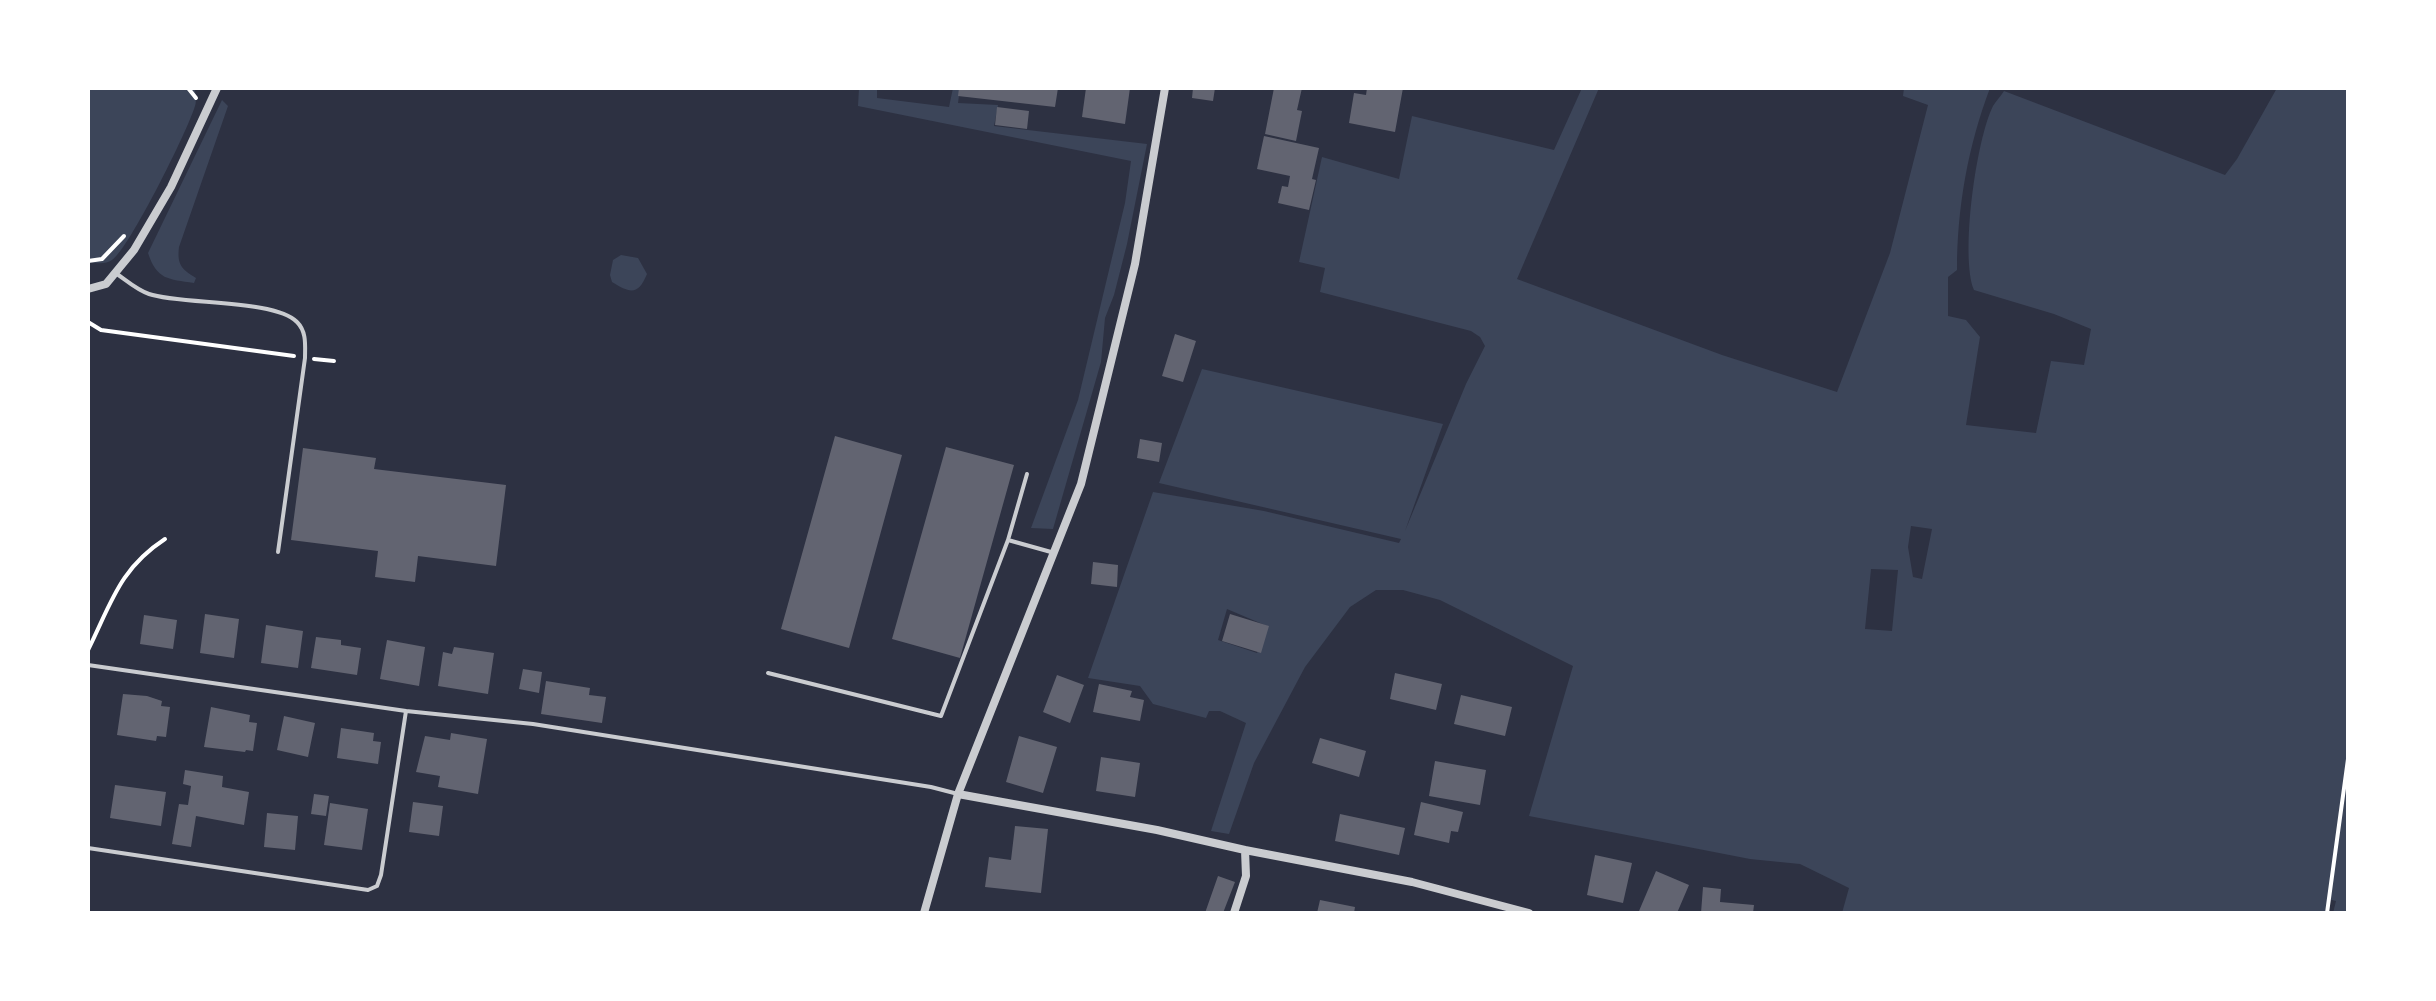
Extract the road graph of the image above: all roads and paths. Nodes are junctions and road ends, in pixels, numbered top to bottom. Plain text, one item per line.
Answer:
1 (188, 88) edge
2 (217, 88) edge
3 (1165, 88) edge
4 (191, 110) dead end
5 (132, 226) dead end
6 (88, 261) edge
7 (117, 274) junction
8 (88, 289) edge
9 (88, 322) edge
10 (305, 358) junction
11 (334, 361) dead end
12 (1027, 474) dead end
13 (165, 539) dead end
14 (1008, 540) junction
15 (278, 552) dead end
16 (1054, 553) junction
17 (88, 650) edge
18 (88, 665) edge
19 (768, 673) dead end
20 (406, 711) junction
21 (2348, 759) edge
22 (958, 794) junction
23 (88, 848) edge
24 (1245, 850) junction
25 (924, 913) edge
26 (1234, 913) edge
27 (1529, 913) edge
28 (2327, 913) edge

1 - 4 path
2 - 7 street
3 - 16 street
5 - 6 path
7 - 8 street
7 - 10 lane
9 - 10 path
10 - 11 path
10 - 15 lane
12 - 14 lane
13 - 17 path
14 - 16 lane
14 - 19 lane
16 - 22 street
18 - 20 lane
20 - 22 lane
20 - 23 lane
21 - 28 path
22 - 24 street
22 - 25 street
24 - 26 street
24 - 27 street

